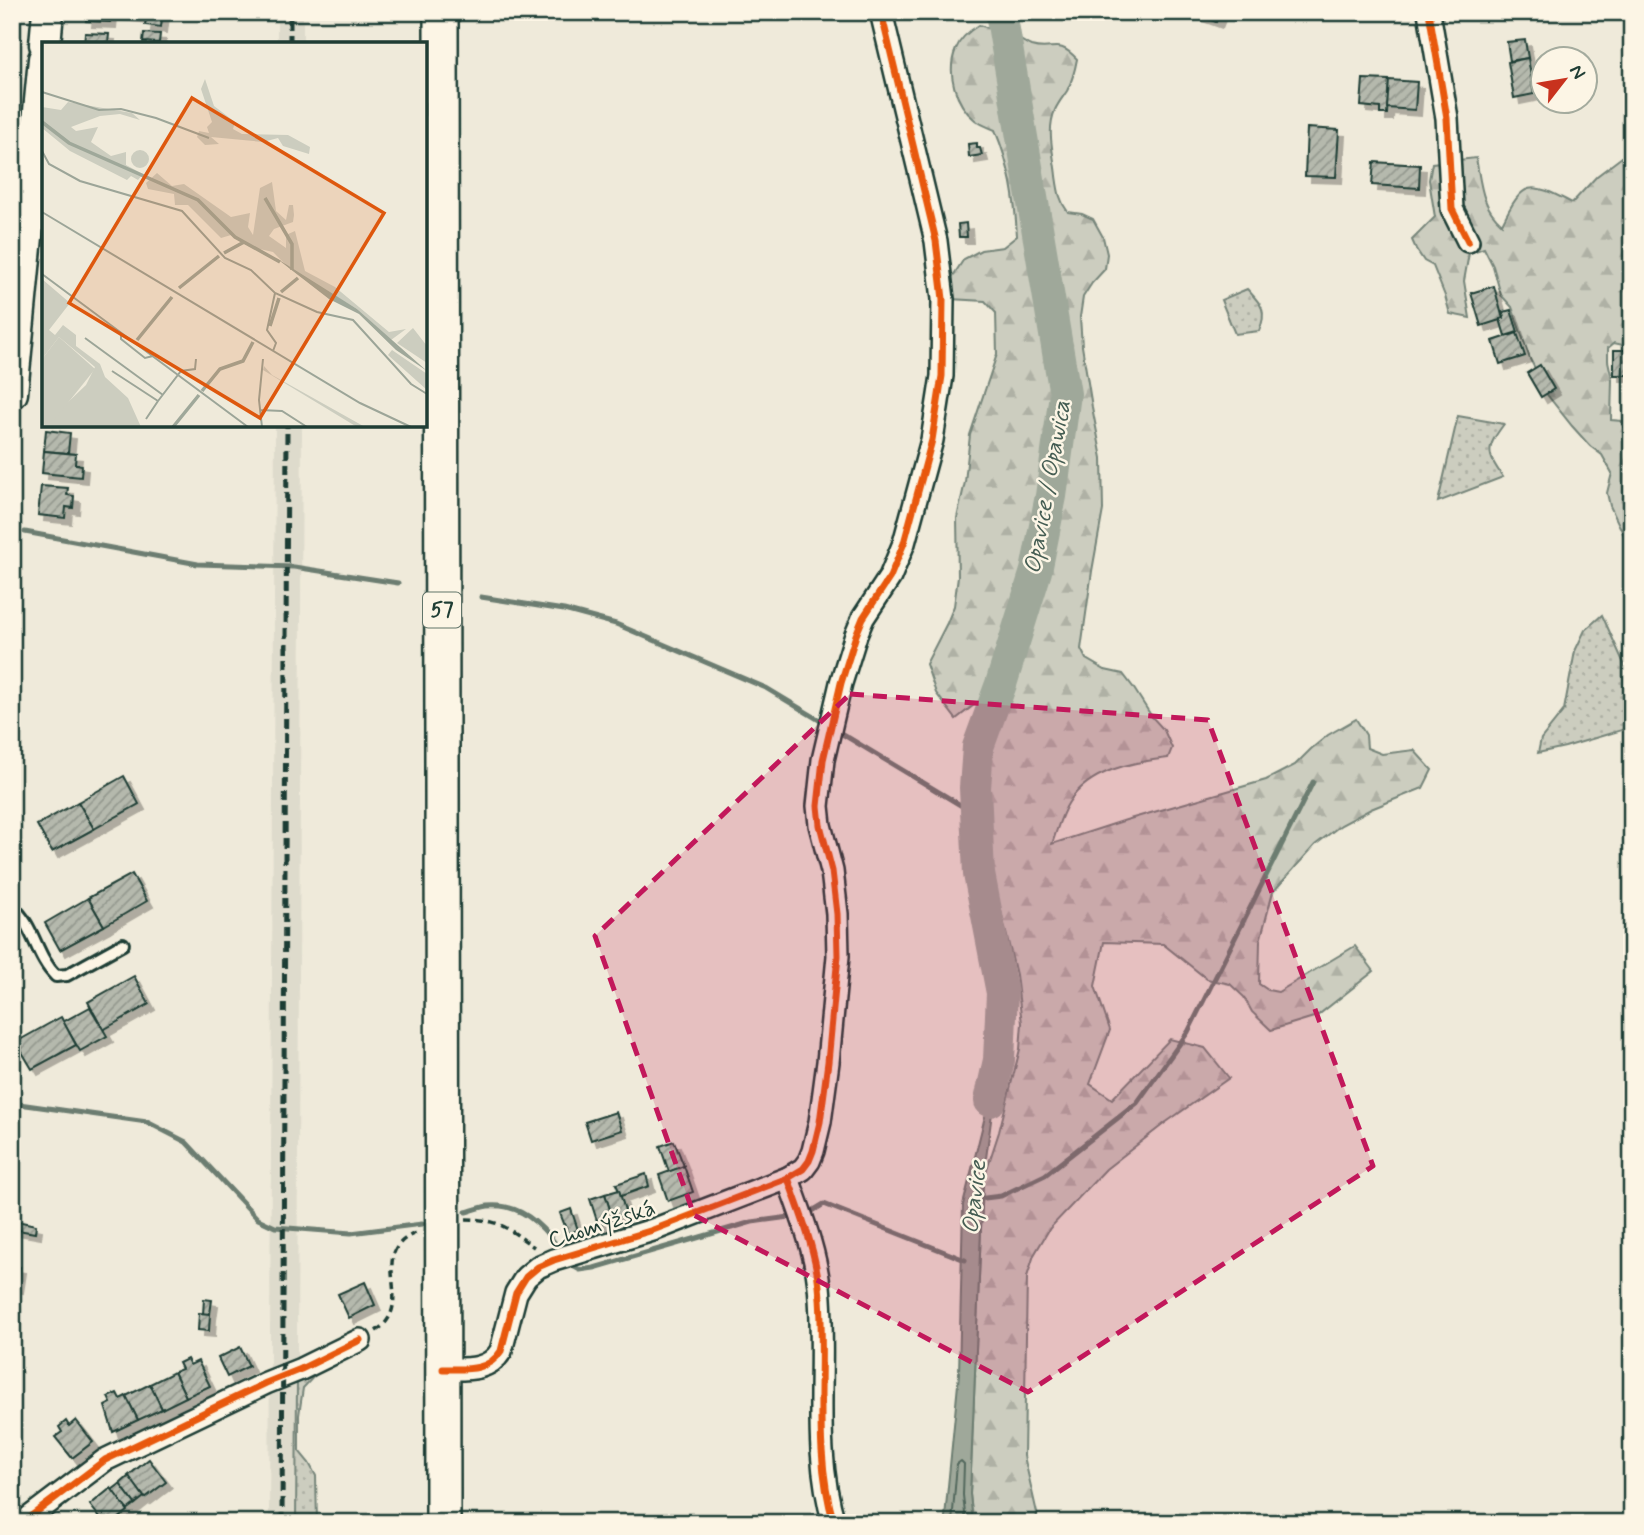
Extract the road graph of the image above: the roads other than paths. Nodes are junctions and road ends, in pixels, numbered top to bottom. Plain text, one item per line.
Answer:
1 (48, 12) edge
2 (441, 12) edge
3 (881, 12) edge
4 (1429, 12) edge
5 (45, 42) edge
6 (42, 80) edge
7 (1468, 241) dead end
8 (12, 393) edge
9 (12, 907) edge
10 (123, 944) dead end
11 (788, 1178) junction
12 (360, 1340) road end
13 (443, 1369) junction
14 (46, 1504) junction
15 (22, 1523) edge
16 (57, 1523) edge
17 (443, 1523) edge
18 (834, 1523) edge

1 - 5 main road
2 - 13 main road, 57
3 - 11 street
4 - 7 street
6 - 8 main road
9 - 10 lane
11 - 13 street, Chomýžská
11 - 18 street
12 - 14 street
13 - 17 main road, 57
14 - 15 street
14 - 16 street

